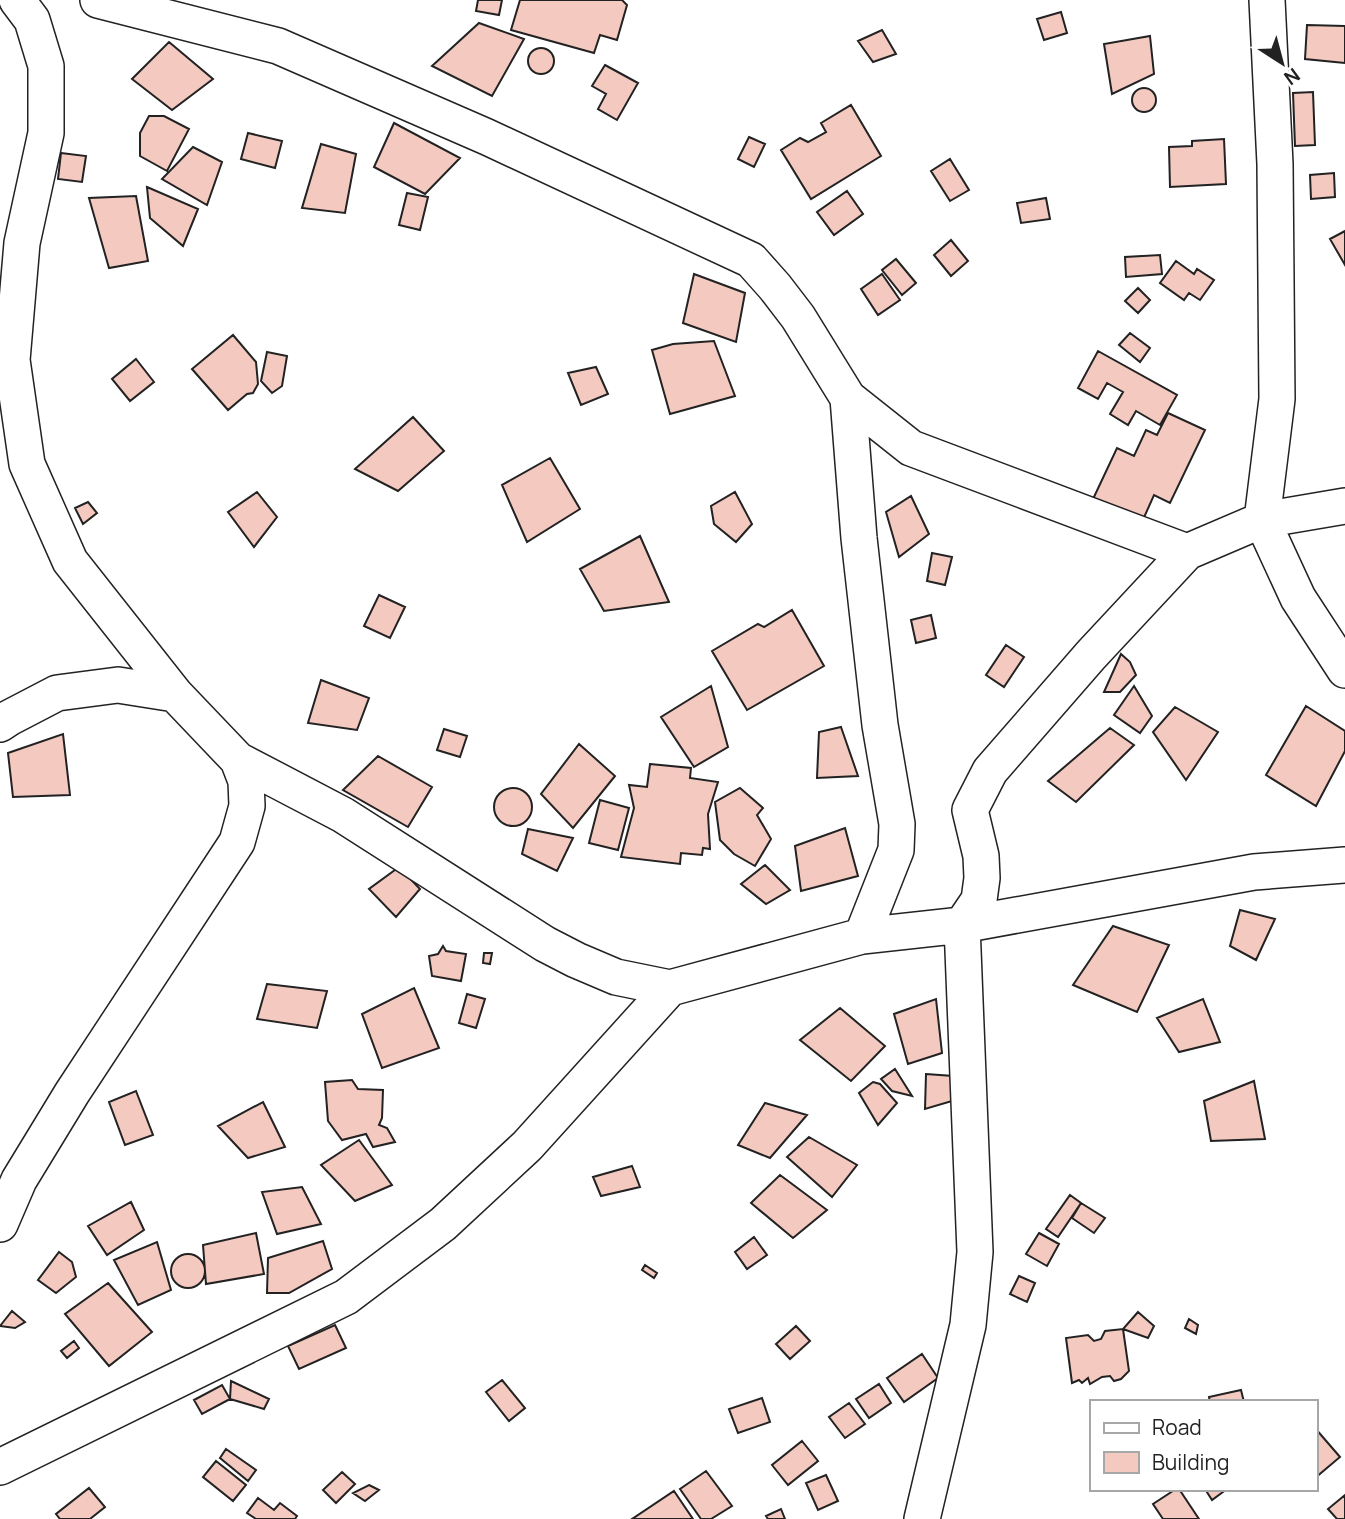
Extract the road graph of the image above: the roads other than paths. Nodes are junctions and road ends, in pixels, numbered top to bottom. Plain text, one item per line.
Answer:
1 (17, 0) edge
2 (98, 0) edge
3 (1267, 0) edge
4 (10, 266) edge
5 (848, 398) junction
6 (1345, 506) edge
7 (1262, 520) junction
8 (1187, 552) junction
9 (1345, 670) edge
10 (175, 694) junction
11 (0, 724) edge
12 (238, 760) junction
13 (1345, 865) edge
14 (962, 925) junction
15 (862, 936) junction
16 (670, 988) junction
17 (0, 1224) edge
18 (0, 1467) edge
19 (922, 1519) edge

1 - 4 street
2 - 5 street
3 - 7 street
4 - 10 street
5 - 8 street
5 - 15 street
6 - 7 street
7 - 8 street
7 - 9 street
8 - 14 street
10 - 11 street
10 - 12 street
12 - 16 street
12 - 17 street
13 - 14 street
14 - 15 street
14 - 19 street
15 - 16 street
16 - 18 street

